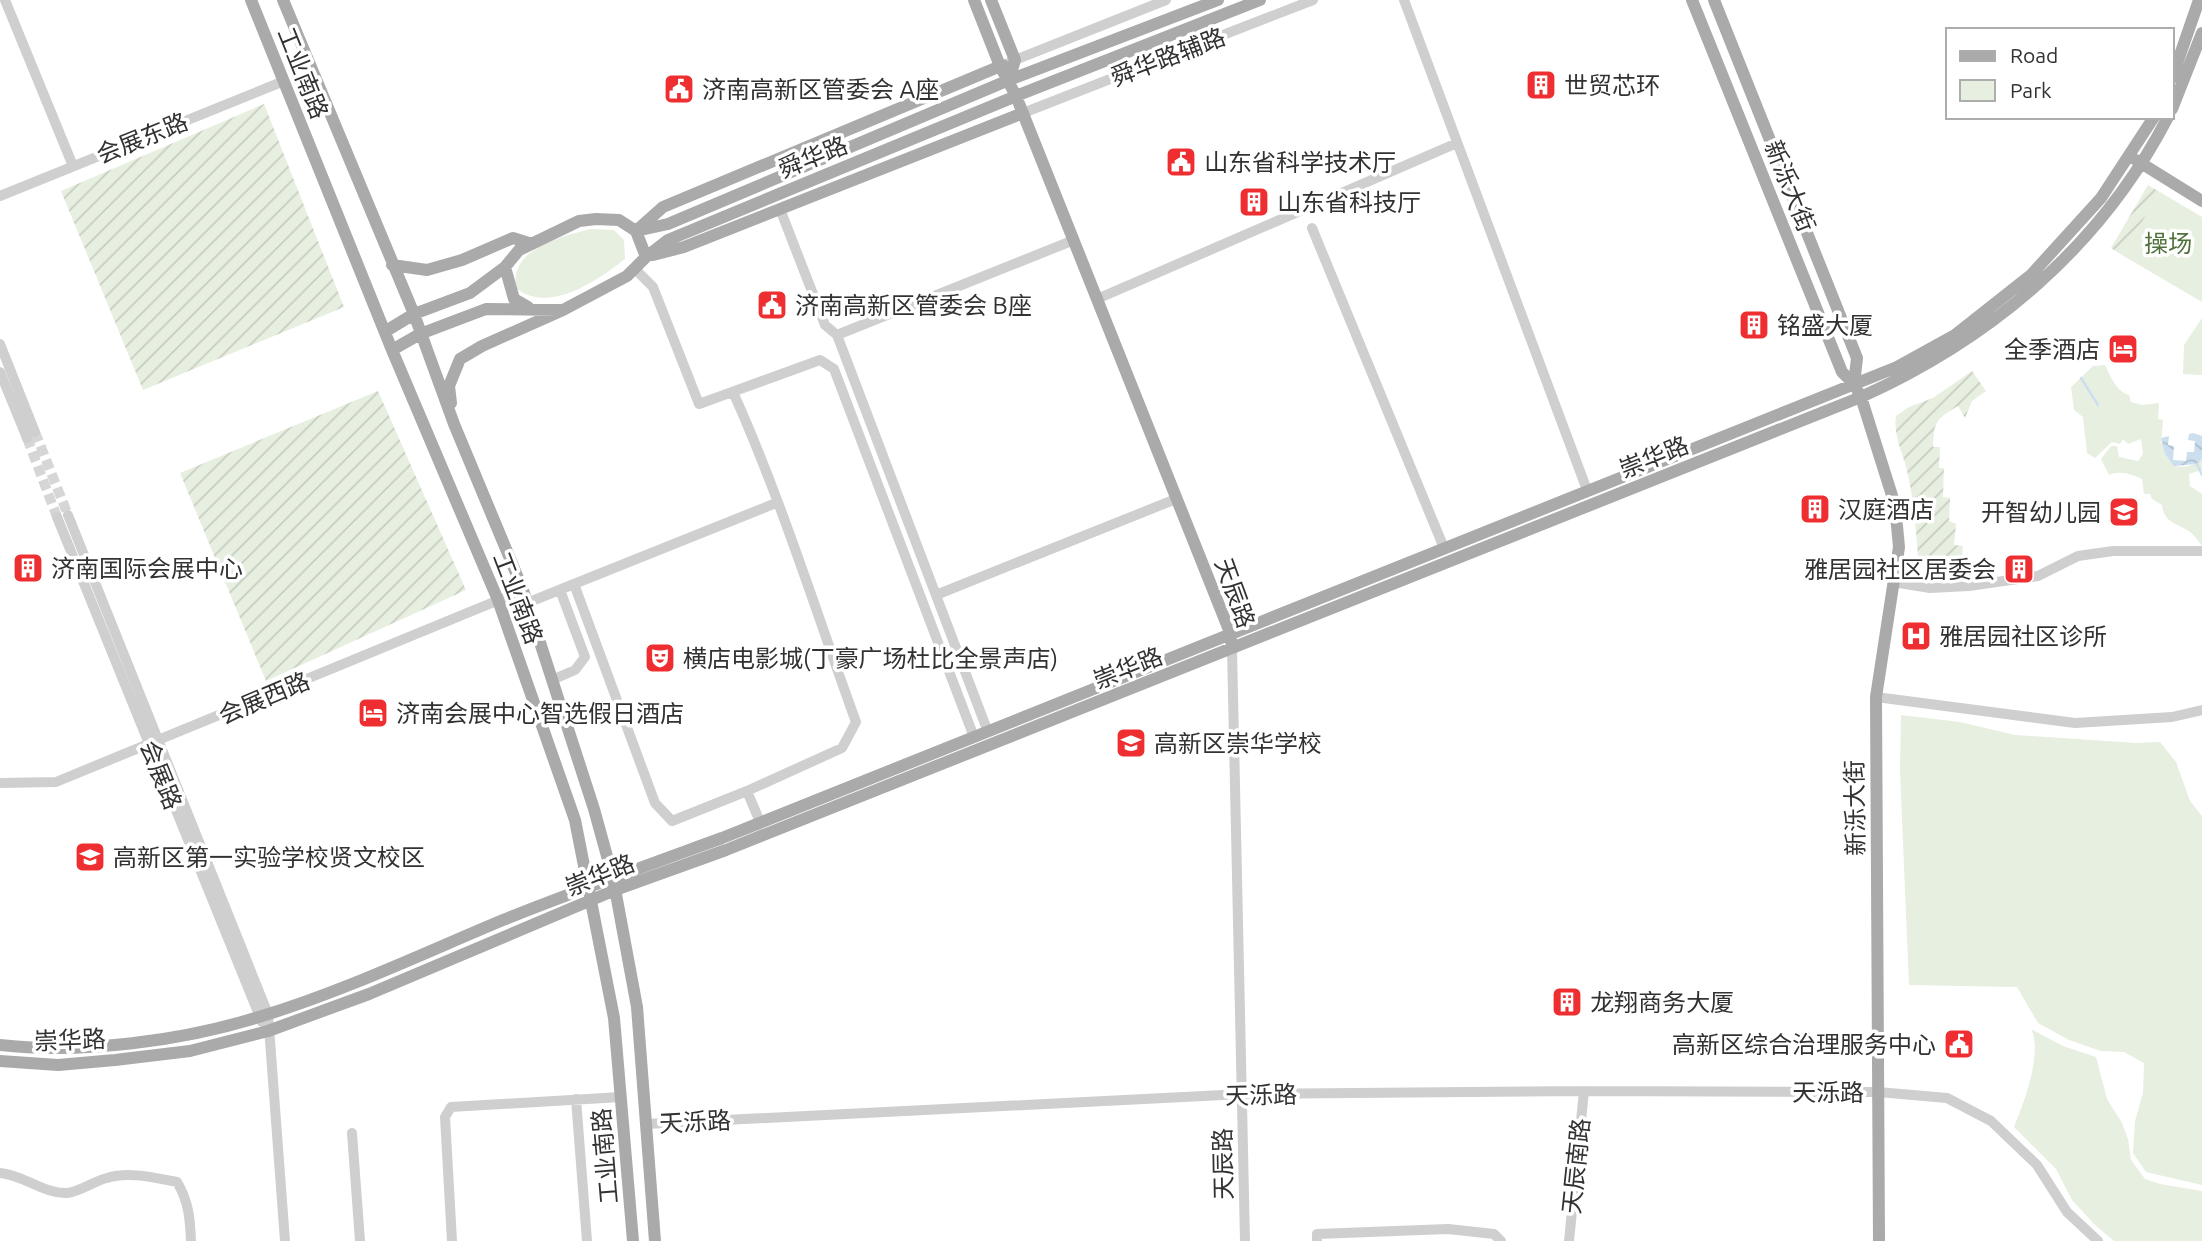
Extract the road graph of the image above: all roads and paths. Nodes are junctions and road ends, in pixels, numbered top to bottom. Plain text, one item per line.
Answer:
1 (5, 0) edge
2 (251, 0) edge
3 (284, 0) edge
4 (974, 0) edge
5 (992, 0) edge
6 (1166, 0) edge
7 (1218, 0) edge
8 (1260, 0) edge
9 (1312, 0) edge
10 (1404, 0) edge
11 (2199, 0) edge
12 (1718, 1) edge
13 (1694, 3) edge
14 (2202, 33) edge
15 (1006, 64) junction
16 (2174, 72) edge
17 (284, 80) junction
18 (1009, 80) junction
19 (1016, 96) junction
20 (2174, 104) edge
21 (1023, 113) junction
22 (2153, 119) edge
23 (2167, 119) edge
24 (1457, 143) junction
25 (2130, 156) junction
26 (2141, 164) junction
27 (73, 166) junction
28 (0, 196) edge
29 (2202, 201) edge
30 (780, 209) junction
31 (1312, 228) dead end
32 (636, 231) junction
33 (1074, 240) junction
34 (532, 244) junction
35 (646, 257) junction
36 (392, 265) junction
37 (505, 267) junction
38 (635, 269) junction
39 (1097, 299) junction
40 (531, 309) junction
41 (564, 310) junction
42 (414, 314) junction
43 (386, 331) junction
44 (420, 334) junction
45 (837, 335) junction
46 (0, 344) edge
47 (392, 350) junction
48 (0, 372) edge
49 (1854, 384) junction
50 (733, 392) junction
51 (1861, 397) junction
52 (454, 424) junction
53 (1587, 490) junction
54 (1176, 499) junction
55 (776, 503) junction
56 (63, 516) tunnel mouth
57 (1444, 548) junction
58 (2202, 551) edge
59 (1892, 583) junction
60 (575, 584) junction
61 (523, 590) junction
62 (560, 590) junction
63 (936, 595) junction
64 (498, 600) junction
65 (527, 603) junction
66 (1230, 635) junction
67 (1232, 649) junction
68 (552, 680) junction
69 (1876, 697) junction
70 (2202, 710) edge
71 (988, 732) junction
72 (974, 737) junction
73 (154, 743) junction
74 (0, 783) edge
75 (747, 792) junction
76 (760, 822) junction
77 (614, 884) junction
78 (587, 886) junction
79 (590, 901) junction
80 (264, 1016) junction
81 (268, 1031) junction
82 (0, 1045) edge
83 (0, 1061) edge
84 (1584, 1091) junction
85 (1878, 1092) junction
86 (1243, 1094) junction
87 (621, 1097) junction
88 (576, 1099) junction
89 (646, 1124) junction
90 (352, 1133) dead end
91 (0, 1173) edge
92 (191, 1241) edge
93 (285, 1241) edge
94 (360, 1241) edge
95 (452, 1241) edge
96 (587, 1241) edge
97 (633, 1241) edge
98 (655, 1241) edge
99 (1245, 1241) edge
100 (1317, 1241) edge
101 (1501, 1241) edge
102 (1569, 1241) edge
103 (1879, 1241) edge
104 (2098, 1241) edge

1 - 27 street
2 - 17 main road, 工业南路
3 - 36 main road, 工业南路
4 - 15 main road, 天辰路
5 - 15 main road, 天辰路
6 - 15 street
7 - 18 main road, 舜华路
8 - 19 main road, 舜华路
9 - 21 street, 舜华路辅路
10 - 24 street
11 - 16 main road
12 - 13 main road
12 - 49 main road, 新泺大街
13 - 49 main road, 新泺大街
14 - 20 main road
15 - 18 main road, 天辰路
15 - 32 main road
17 - 27 street, 会展东路
17 - 43 main road, 工业南路
18 - 19 main road, 天辰路
18 - 32 main road, 舜华路
19 - 21 main road, 天辰路
19 - 35 main road, 舜华路
21 - 30 main road
21 - 33 main road, 天辰路
22 - 25 main road, 崇华路
23 - 26 main road, 崇华路
24 - 39 street
24 - 53 street
25 - 26 main road
25 - 49 main road, 崇华路
26 - 29 main road
26 - 51 main road, 崇华路
27 - 28 street, 会展东路
30 - 35 main road
30 - 45 street
31 - 57 street
32 - 34 main road
32 - 35 main road
33 - 39 main road, 天辰路
33 - 45 street
34 - 36 main road
34 - 37 main road
35 - 38 main road, 舜华路
36 - 42 main road, 工业南路
37 - 40 main road
37 - 42 main road
38 - 41 main road, 舜华路
38 - 50 street
39 - 54 main road, 天辰路
40 - 41 main road
40 - 44 main road
41 - 52 main road, 舜华路
42 - 43 main road
42 - 44 main road, 工业南路
43 - 47 main road, 工业南路
44 - 47 main road
44 - 52 main road, 工业南路
45 - 63 street
46 - 48 street
47 - 64 main road, 工业南路
49 - 51 main road, 新泺大街
49 - 53 main road, 崇华路
50 - 55 street
50 - 72 street
51 - 59 main road, 新泺大街
51 - 67 main road, 崇华路
52 - 61 main road, 工业南路
53 - 57 main road, 崇华路
54 - 63 street
54 - 66 main road, 天辰路
55 - 60 street
55 - 75 street
56 - 73 street, 会展路
57 - 66 main road, 崇华路
58 - 59 street
59 - 69 main road, 新泺大街
60 - 62 street
60 - 75 street
61 - 64 street, 会展西路
61 - 65 main road, 工业南路
62 - 65 street
62 - 68 street
63 - 71 street
64 - 73 street, 会展西路
64 - 78 main road, 工业南路
65 - 68 main road, 工业南路
66 - 67 main road, 天辰路
66 - 71 main road, 崇华路
67 - 77 main road, 崇华路
67 - 86 street, 天辰路
68 - 77 main road, 工业南路
69 - 70 street
69 - 85 main road, 新泺大街
71 - 72 main road, 崇华路
72 - 76 main road, 崇华路
73 - 74 street, 会展西路
73 - 80 street, 会展路
75 - 76 street
76 - 77 main road, 崇华路
77 - 78 main road, 崇华路
77 - 79 main road, 崇华路
77 - 89 main road, 工业南路
78 - 79 main road, 工业南路
78 - 80 main road, 崇华路
79 - 81 main road, 崇华路
79 - 87 main road, 工业南路
80 - 81 street, 会展路
80 - 82 main road, 崇华路
81 - 83 main road, 崇华路
81 - 93 street, 会展路
84 - 85 street, 天泺路
84 - 86 street, 天泺路
84 - 102 street, 天辰南路
85 - 103 main road, 新泺大街
85 - 104 street, 天泺路
86 - 89 street, 天泺路
86 - 99 street, 天辰路
87 - 88 street
87 - 97 main road, 工业南路
88 - 95 street
88 - 96 street
89 - 98 main road, 工业南路
90 - 94 street
91 - 92 street
100 - 101 street

